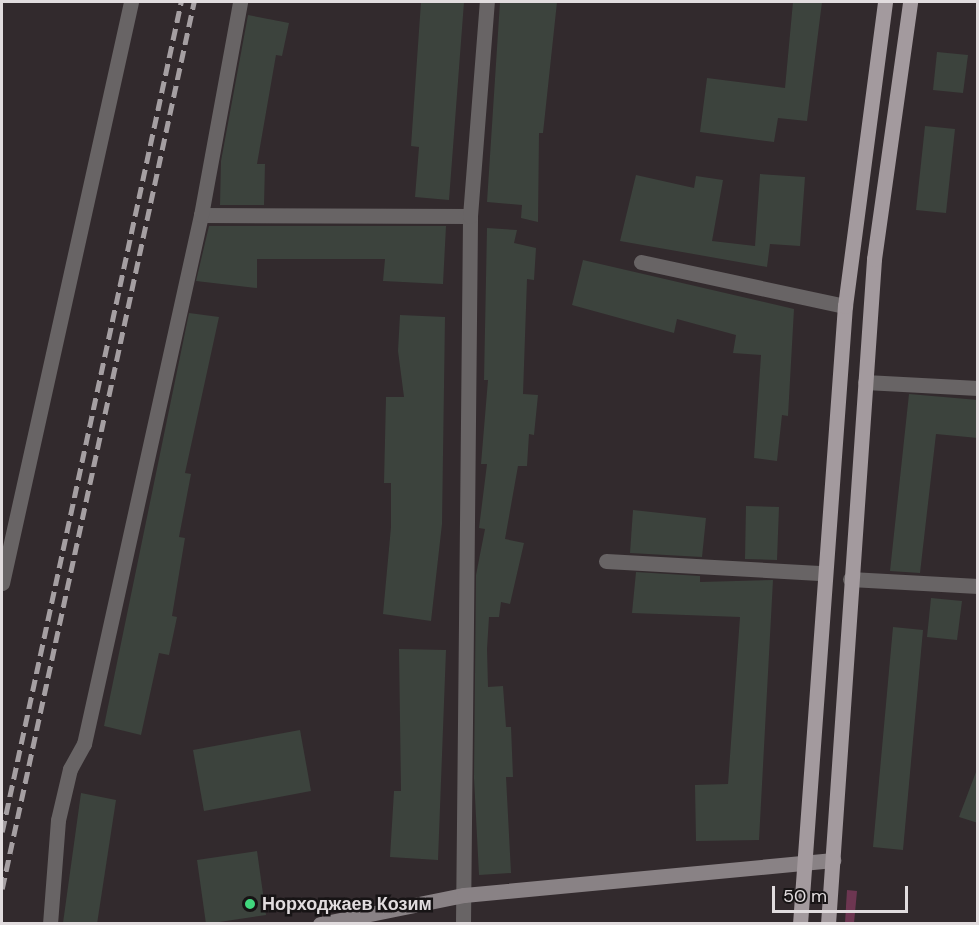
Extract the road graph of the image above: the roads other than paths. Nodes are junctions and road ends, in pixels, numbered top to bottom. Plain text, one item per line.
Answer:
1 (131, 2) edge
2 (240, 2) edge
3 (488, 2) edge
4 (885, 2) edge
5 (910, 2) edge
6 (201, 214) junction
7 (470, 216) junction
8 (641, 262) dead end
9 (845, 306) junction
10 (865, 382) junction
11 (978, 388) edge
12 (606, 561) dead end
13 (824, 573) junction
14 (850, 579) junction
15 (2, 583) edge
16 (978, 586) edge
17 (805, 859) junction
18 (833, 860) junction
19 (464, 895) junction
20 (50, 924) edge
21 (320, 924) edge
22 (463, 924) edge
23 (800, 924) edge
24 (828, 924) edge

1 - 15 street
2 - 6 street
3 - 7 street
4 - 9 main road
5 - 10 main road
6 - 7 street
6 - 20 street
7 - 19 street
8 - 9 street
9 - 13 main road
10 - 11 street
10 - 14 main road
12 - 13 street
13 - 17 main road
14 - 16 street
14 - 18 main road
17 - 18 main road
17 - 19 main road
17 - 23 main road
18 - 24 main road
19 - 21 main road
19 - 22 street

